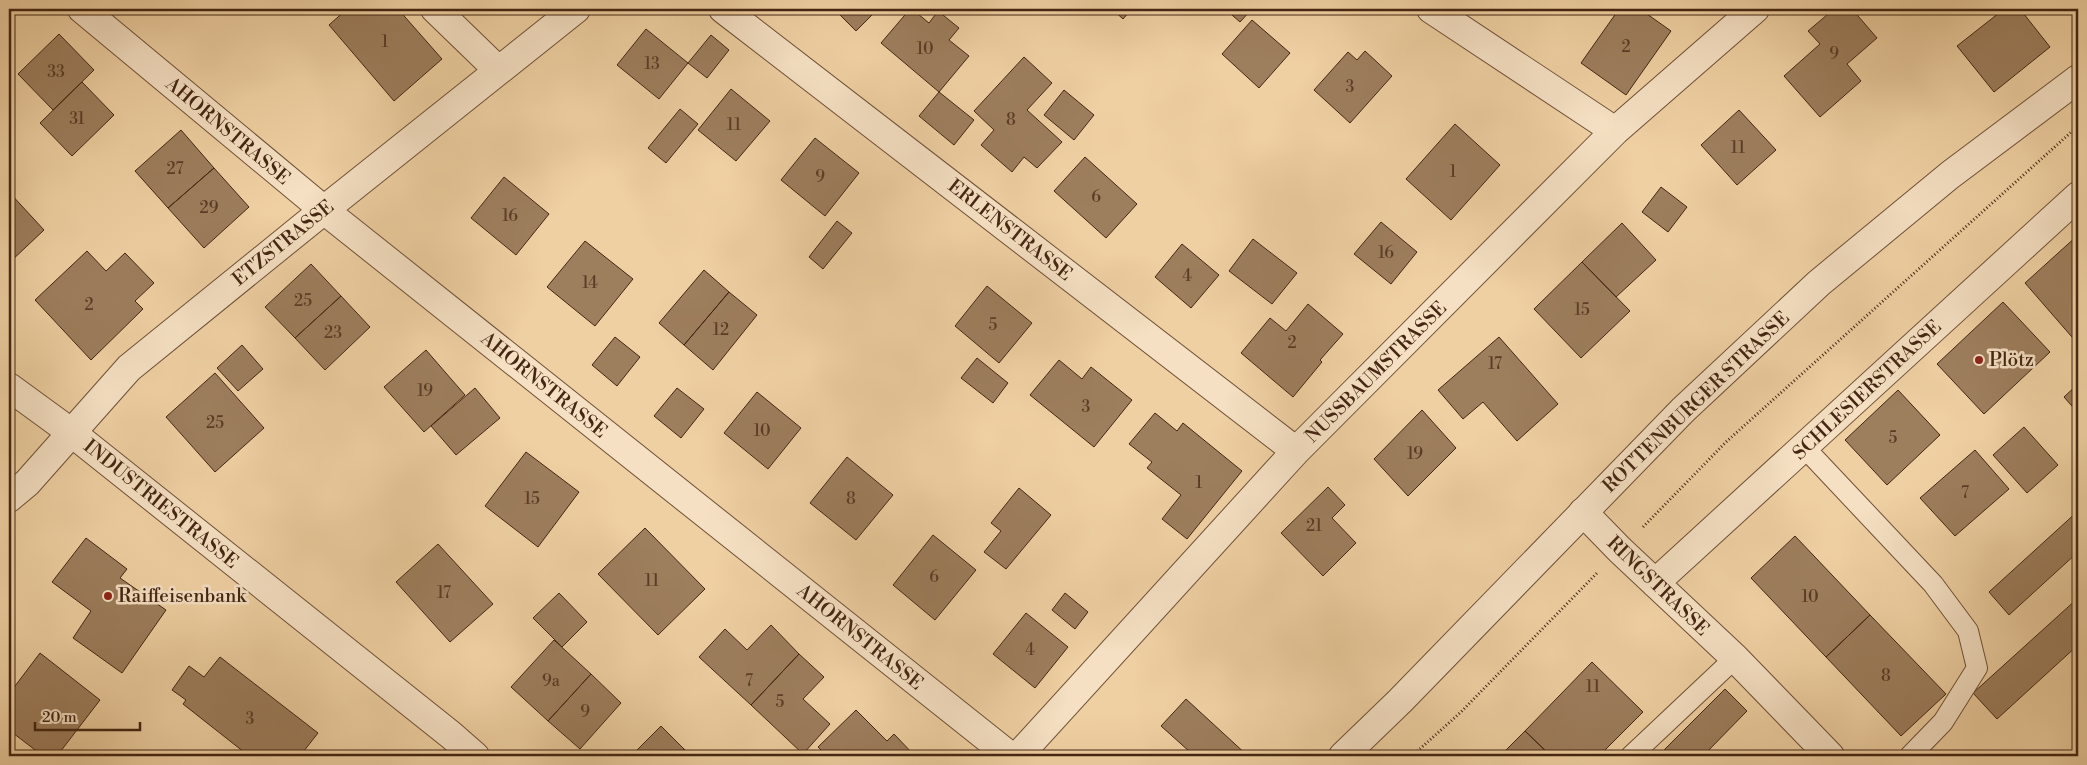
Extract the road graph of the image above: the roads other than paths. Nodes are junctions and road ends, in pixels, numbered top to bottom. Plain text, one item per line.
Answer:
1 (82, 9) edge
2 (434, 9) edge
3 (576, 9) edge
4 (723, 9) edge
5 (1431, 9) edge
6 (1755, 9) edge
7 (498, 70) junction
8 (2078, 79) edge
9 (1615, 131) junction
10 (2078, 196) edge
11 (324, 210) junction
12 (9, 387) edge
13 (72, 433) junction
14 (1804, 447) junction
15 (1296, 451) junction
16 (9, 498) edge
17 (1583, 512) junction
18 (1655, 583) junction
19 (1735, 658) junction
20 (475, 756) edge
21 (1010, 756) edge
22 (1018, 756) edge
23 (1343, 756) edge
24 (1630, 756) edge
25 (1830, 756) edge
26 (1910, 756) edge

1 - 11 street, AHORNSTRASSE
2 - 7 street
3 - 7 street, ETZSTRASSE
4 - 15 street, ERLENSTRASSE
5 - 9 street
6 - 9 street, NUSSBAUMSTRASSE
7 - 11 street, ETZSTRASSE
8 - 17 street, ROTTENBURGER STRASSE
9 - 15 street, NUSSBAUMSTRASSE
10 - 14 street, SCHLESIERSTRASSE
11 - 13 street, ETZSTRASSE
11 - 21 street, AHORNSTRASSE
12 - 13 street, INDUSTRIESTRASSE
13 - 16 street, ETZSTRASSE
13 - 20 street, INDUSTRIESTRASSE
14 - 18 street, SCHLESIERSTRASSE
14 - 26 lane
15 - 22 street, NUSSBAUMSTRASSE
17 - 18 street, RINGSTRASSE
17 - 23 street, ROTTENBURGER STRASSE
18 - 19 street, RINGSTRASSE
19 - 24 lane
19 - 25 street, RINGSTRASSE

